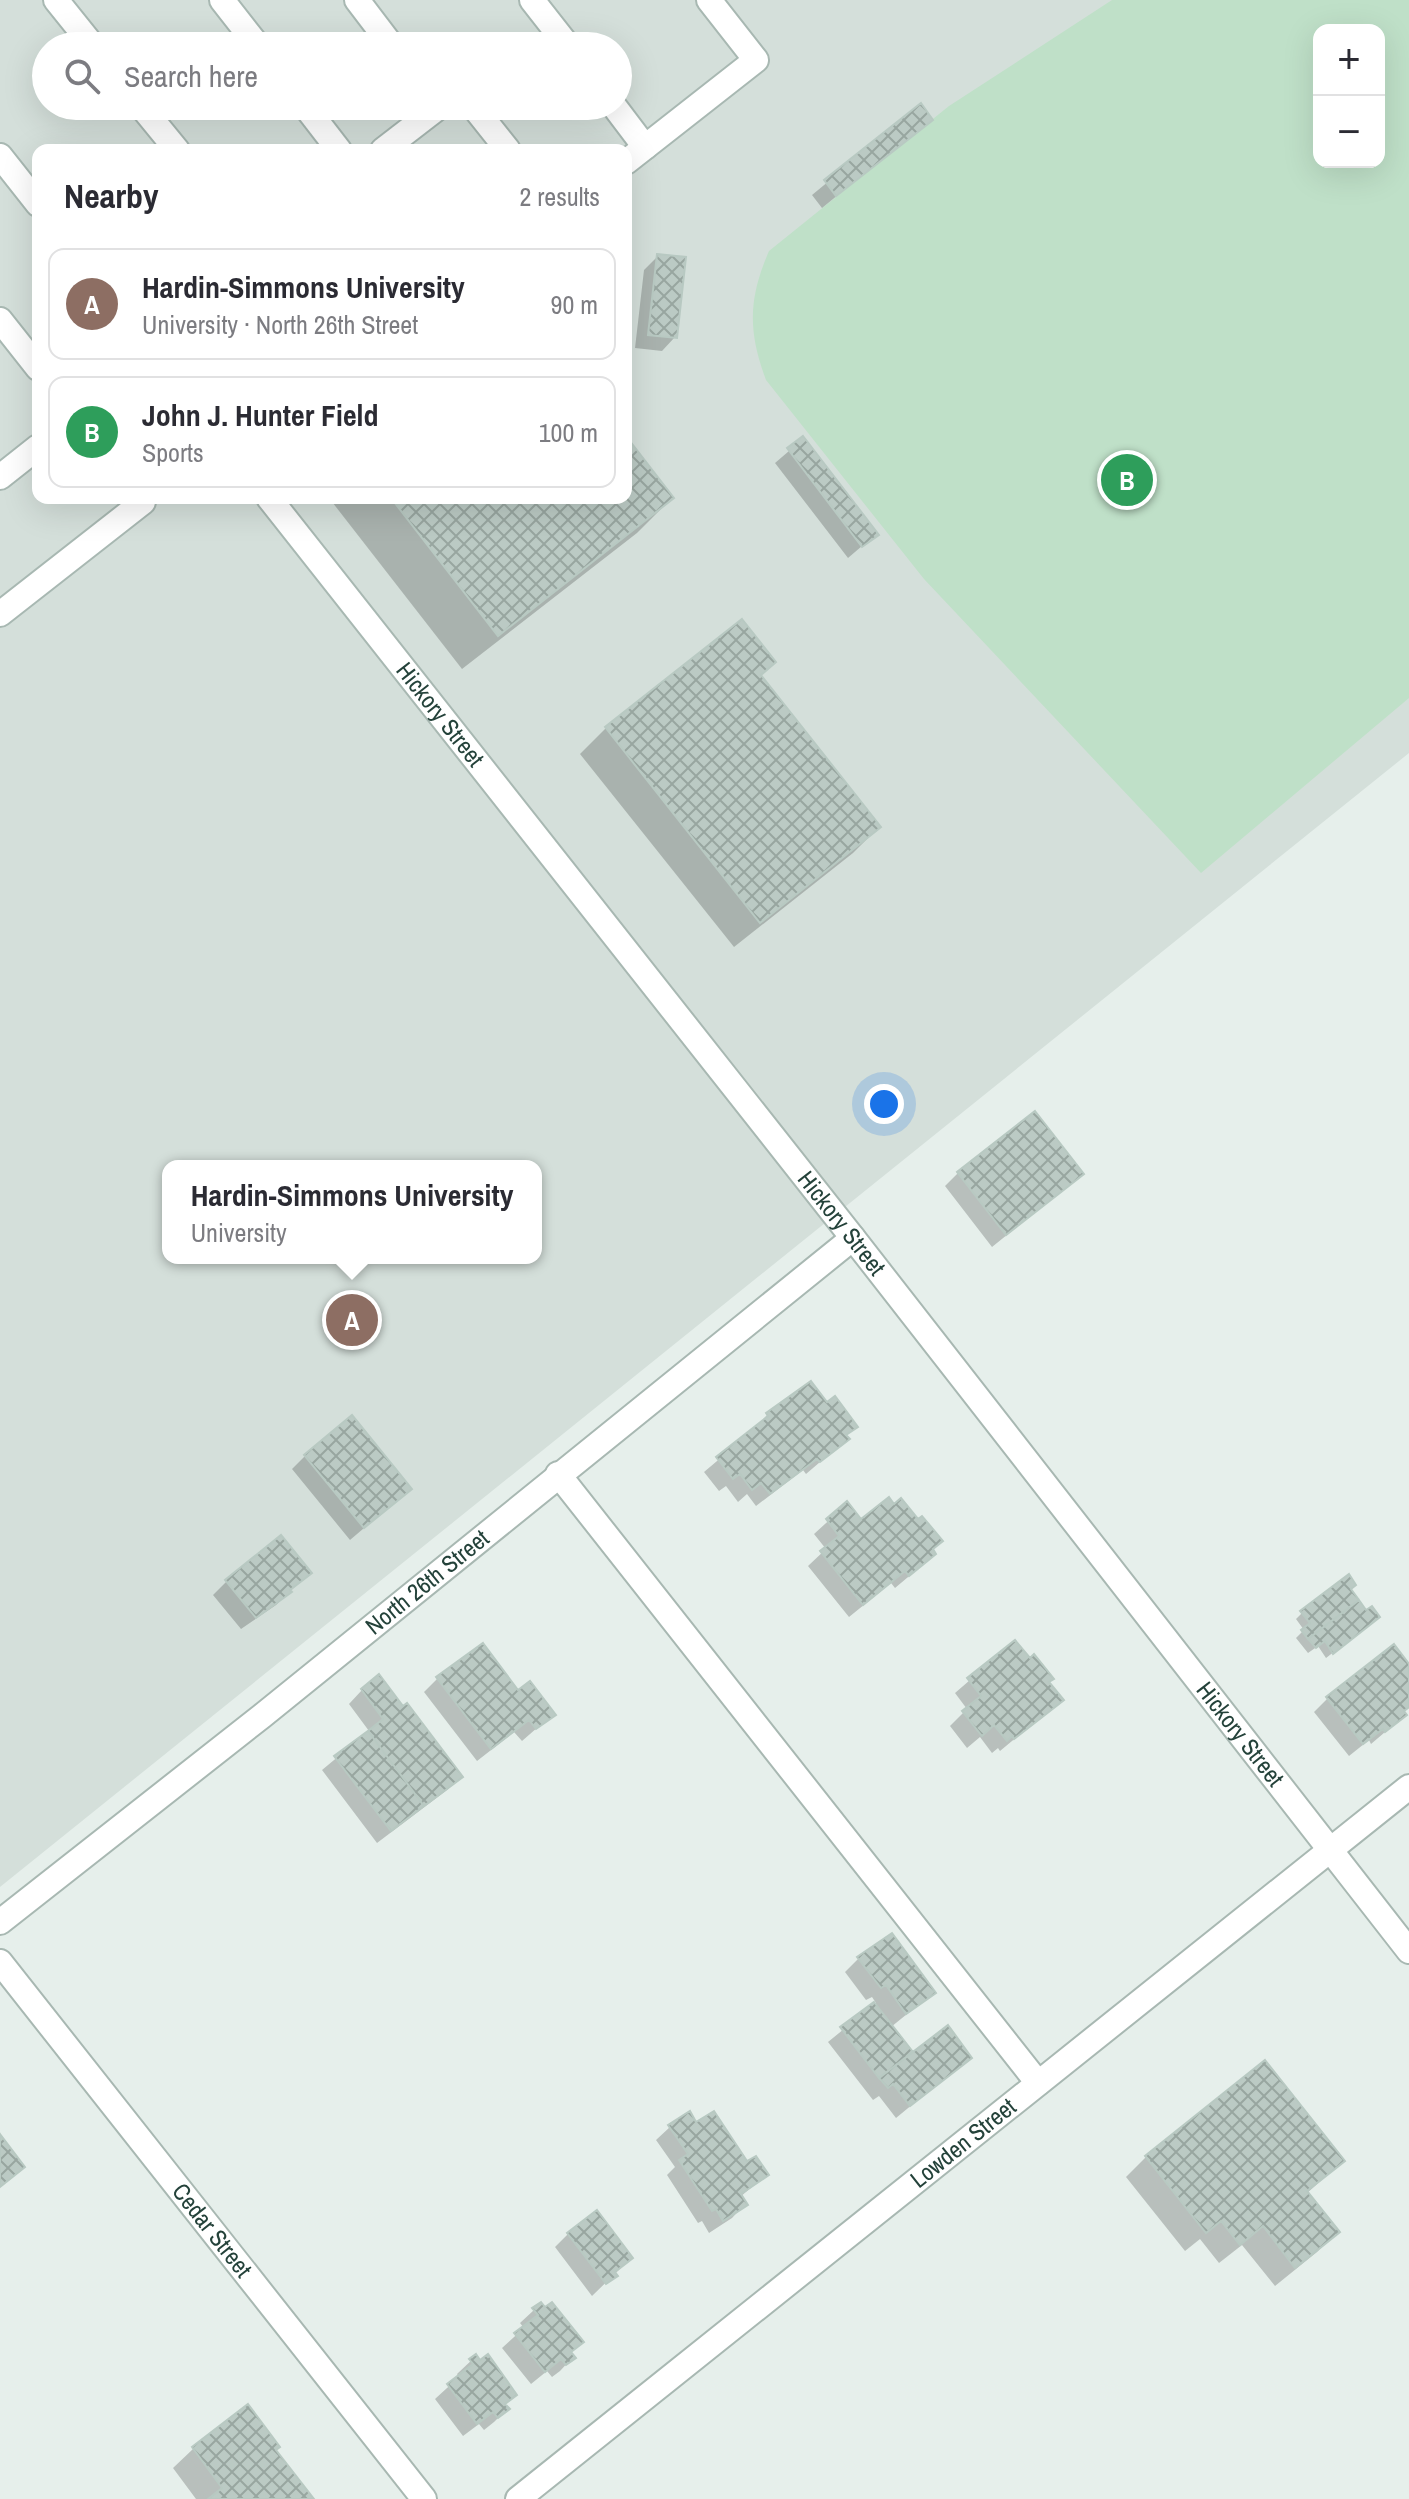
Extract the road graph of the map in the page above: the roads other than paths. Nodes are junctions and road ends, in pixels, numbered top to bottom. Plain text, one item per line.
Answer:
1 (56, 0) edge
2 (222, 0) edge
3 (357, 0) edge
4 (532, 0) edge
5 (709, 0) edge
6 (82, 32) edge
7 (247, 32) edge
8 (381, 32) edge
9 (557, 32) edge
10 (152, 120) edge
11 (316, 120) edge
12 (421, 120) edge
13 (484, 120) edge
14 (625, 120) edge
15 (172, 144) edge
16 (334, 144) edge
17 (391, 144) edge
18 (503, 144) edge
19 (645, 147) junction
20 (0, 156) edge
21 (632, 157) edge
22 (32, 196) edge
23 (1, 325) edge
24 (32, 361) edge
25 (32, 452) edge
26 (0, 477) edge
27 (140, 504) edge
28 (274, 504) edge
29 (0, 614) edge
30 (853, 1238) junction
31 (558, 1474) junction
32 (1409, 1787) edge
33 (1329, 1850) junction
34 (0, 1922) edge
35 (1409, 1951) edge
36 (0, 1962) edge
37 (1038, 2083) junction
38 (424, 2499) edge
39 (518, 2499) edge

1 - 6 street
2 - 7 street
3 - 8 street
4 - 9 street
5 - 19 street
10 - 15 street
11 - 16 street
12 - 17 street
13 - 18 street
14 - 19 street
19 - 21 street
20 - 22 street
23 - 24 street
25 - 26 street
27 - 29 street
28 - 30 street, Hickory Street
30 - 31 street, North 26th Street
30 - 33 street, Hickory Street
31 - 34 street, North 26th Street
31 - 37 street
32 - 33 street, Lowden Street
33 - 35 street, Hickory Street
33 - 37 street, Lowden Street
36 - 38 street, Cedar Street
37 - 39 street, Lowden Street

